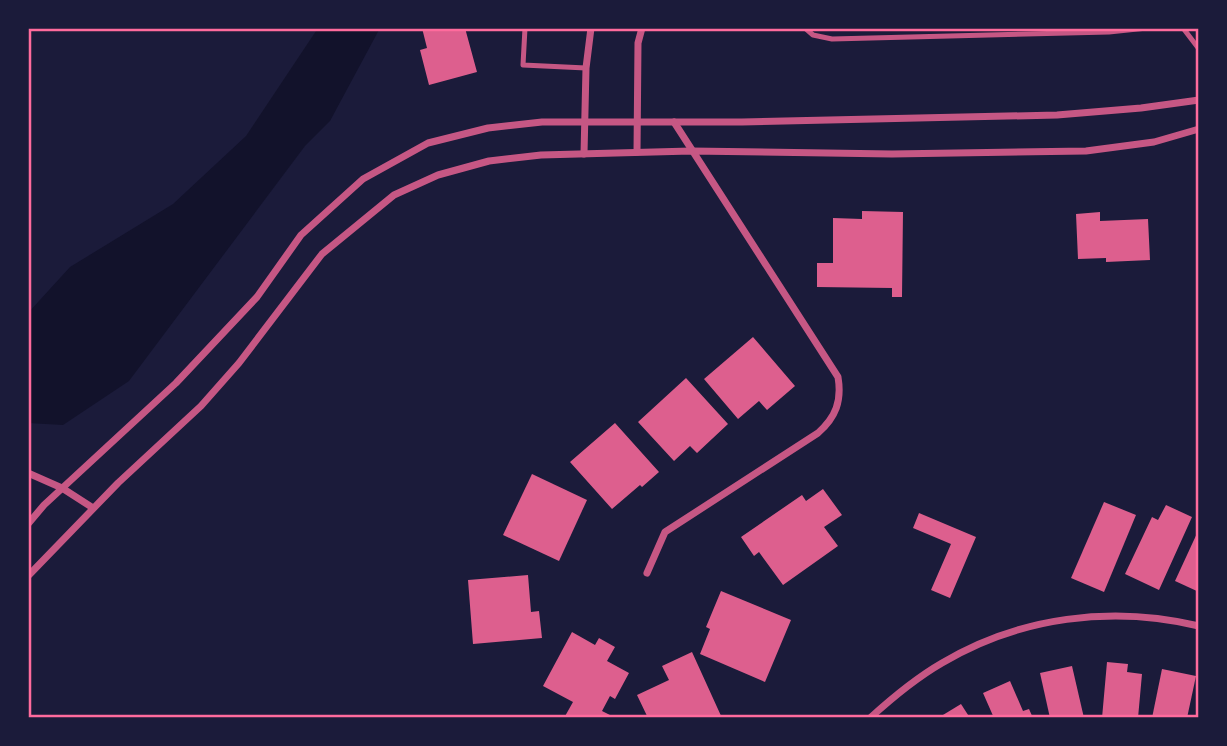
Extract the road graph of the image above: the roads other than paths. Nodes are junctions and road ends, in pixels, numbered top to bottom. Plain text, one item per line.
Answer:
1 (524, 28) edge
2 (591, 28) edge
3 (642, 28) edge
4 (805, 28) edge
5 (1147, 28) edge
6 (1183, 28) edge
7 (1199, 49) edge
8 (586, 68) junction
9 (1199, 100) edge
10 (583, 121) junction
11 (639, 121) junction
12 (674, 122) junction
13 (1199, 129) edge
14 (691, 151) junction
15 (637, 152) junction
16 (584, 154) junction
17 (28, 473) edge
18 (62, 488) junction
19 (93, 508) junction
20 (28, 524) edge
21 (647, 573) dead end
22 (28, 576) edge
23 (1199, 626) edge
24 (870, 718) edge

1 - 8 lane
2 - 8 street
3 - 11 street
4 - 5 lane
6 - 7 lane
8 - 10 street
9 - 12 street
10 - 11 street
10 - 16 street
10 - 18 street
11 - 12 street
11 - 15 street
12 - 14 street
13 - 14 street
14 - 15 street
14 - 21 street
15 - 16 street
16 - 19 street
17 - 18 street
18 - 19 street
18 - 20 street
19 - 22 street
23 - 24 street

